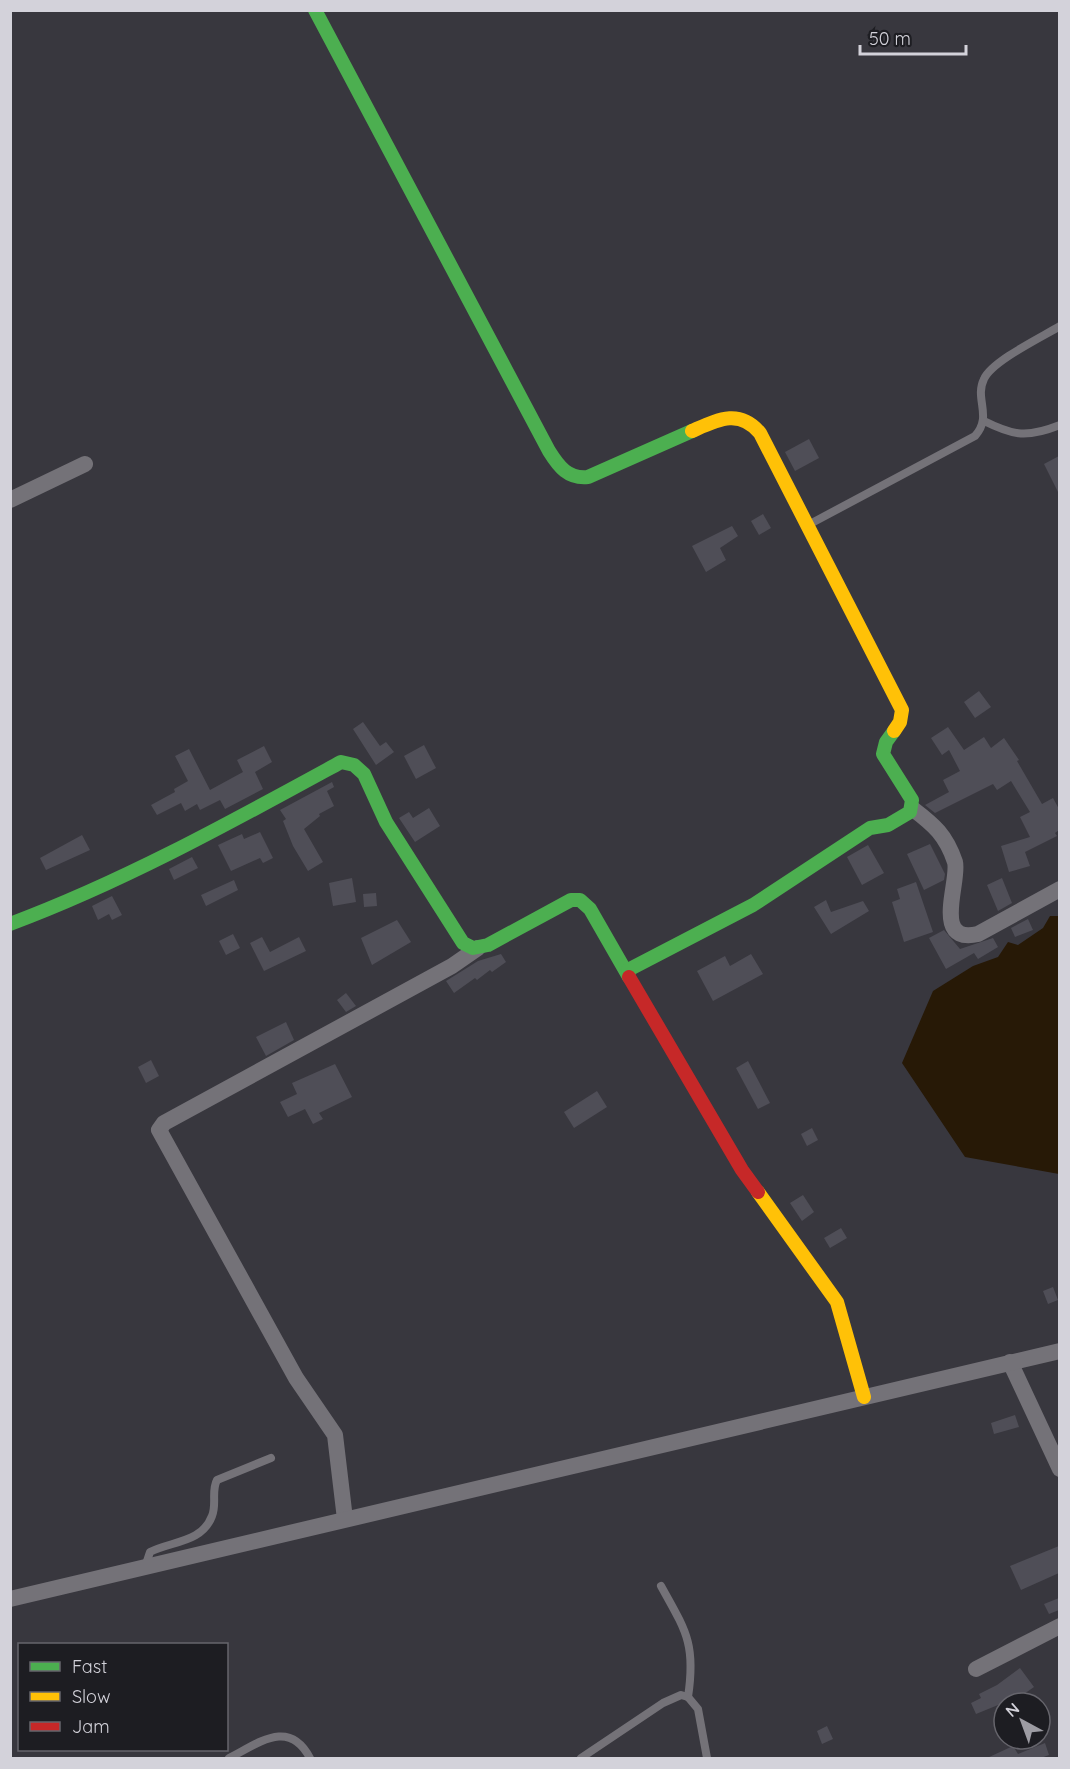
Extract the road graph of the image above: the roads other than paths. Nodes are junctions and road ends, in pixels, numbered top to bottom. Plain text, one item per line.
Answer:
1 (315, 10) edge
2 (1059, 326) edge
3 (984, 421) junction
4 (1059, 425) edge
5 (86, 464) dead end
6 (10, 500) edge
7 (807, 526) junction
8 (913, 809) junction
9 (1059, 890) edge
10 (10, 924) edge
11 (478, 948) junction
12 (627, 970) junction
13 (1059, 1351) edge
14 (1010, 1362) junction
15 (864, 1397) junction
16 (272, 1458) dead end
17 (1059, 1469) edge
18 (345, 1519) junction
19 (145, 1568) junction
20 (661, 1586) dead end
21 (10, 1599) edge
22 (1059, 1626) edge
23 (976, 1668) dead end
24 (688, 1697) junction
25 (229, 1758) edge
26 (310, 1758) edge
27 (581, 1758) edge
28 (708, 1758) edge

1 - 7 street
2 - 3 lane
3 - 4 lane
3 - 7 lane
5 - 6 street
7 - 8 street
8 - 9 street
8 - 12 street
10 - 11 street
11 - 12 street
11 - 18 street
12 - 15 street
13 - 14 street
14 - 15 street
14 - 17 street
15 - 18 street
16 - 19 lane
18 - 19 street
19 - 21 street
20 - 24 lane
22 - 23 street
24 - 27 lane
24 - 28 lane
25 - 26 lane

